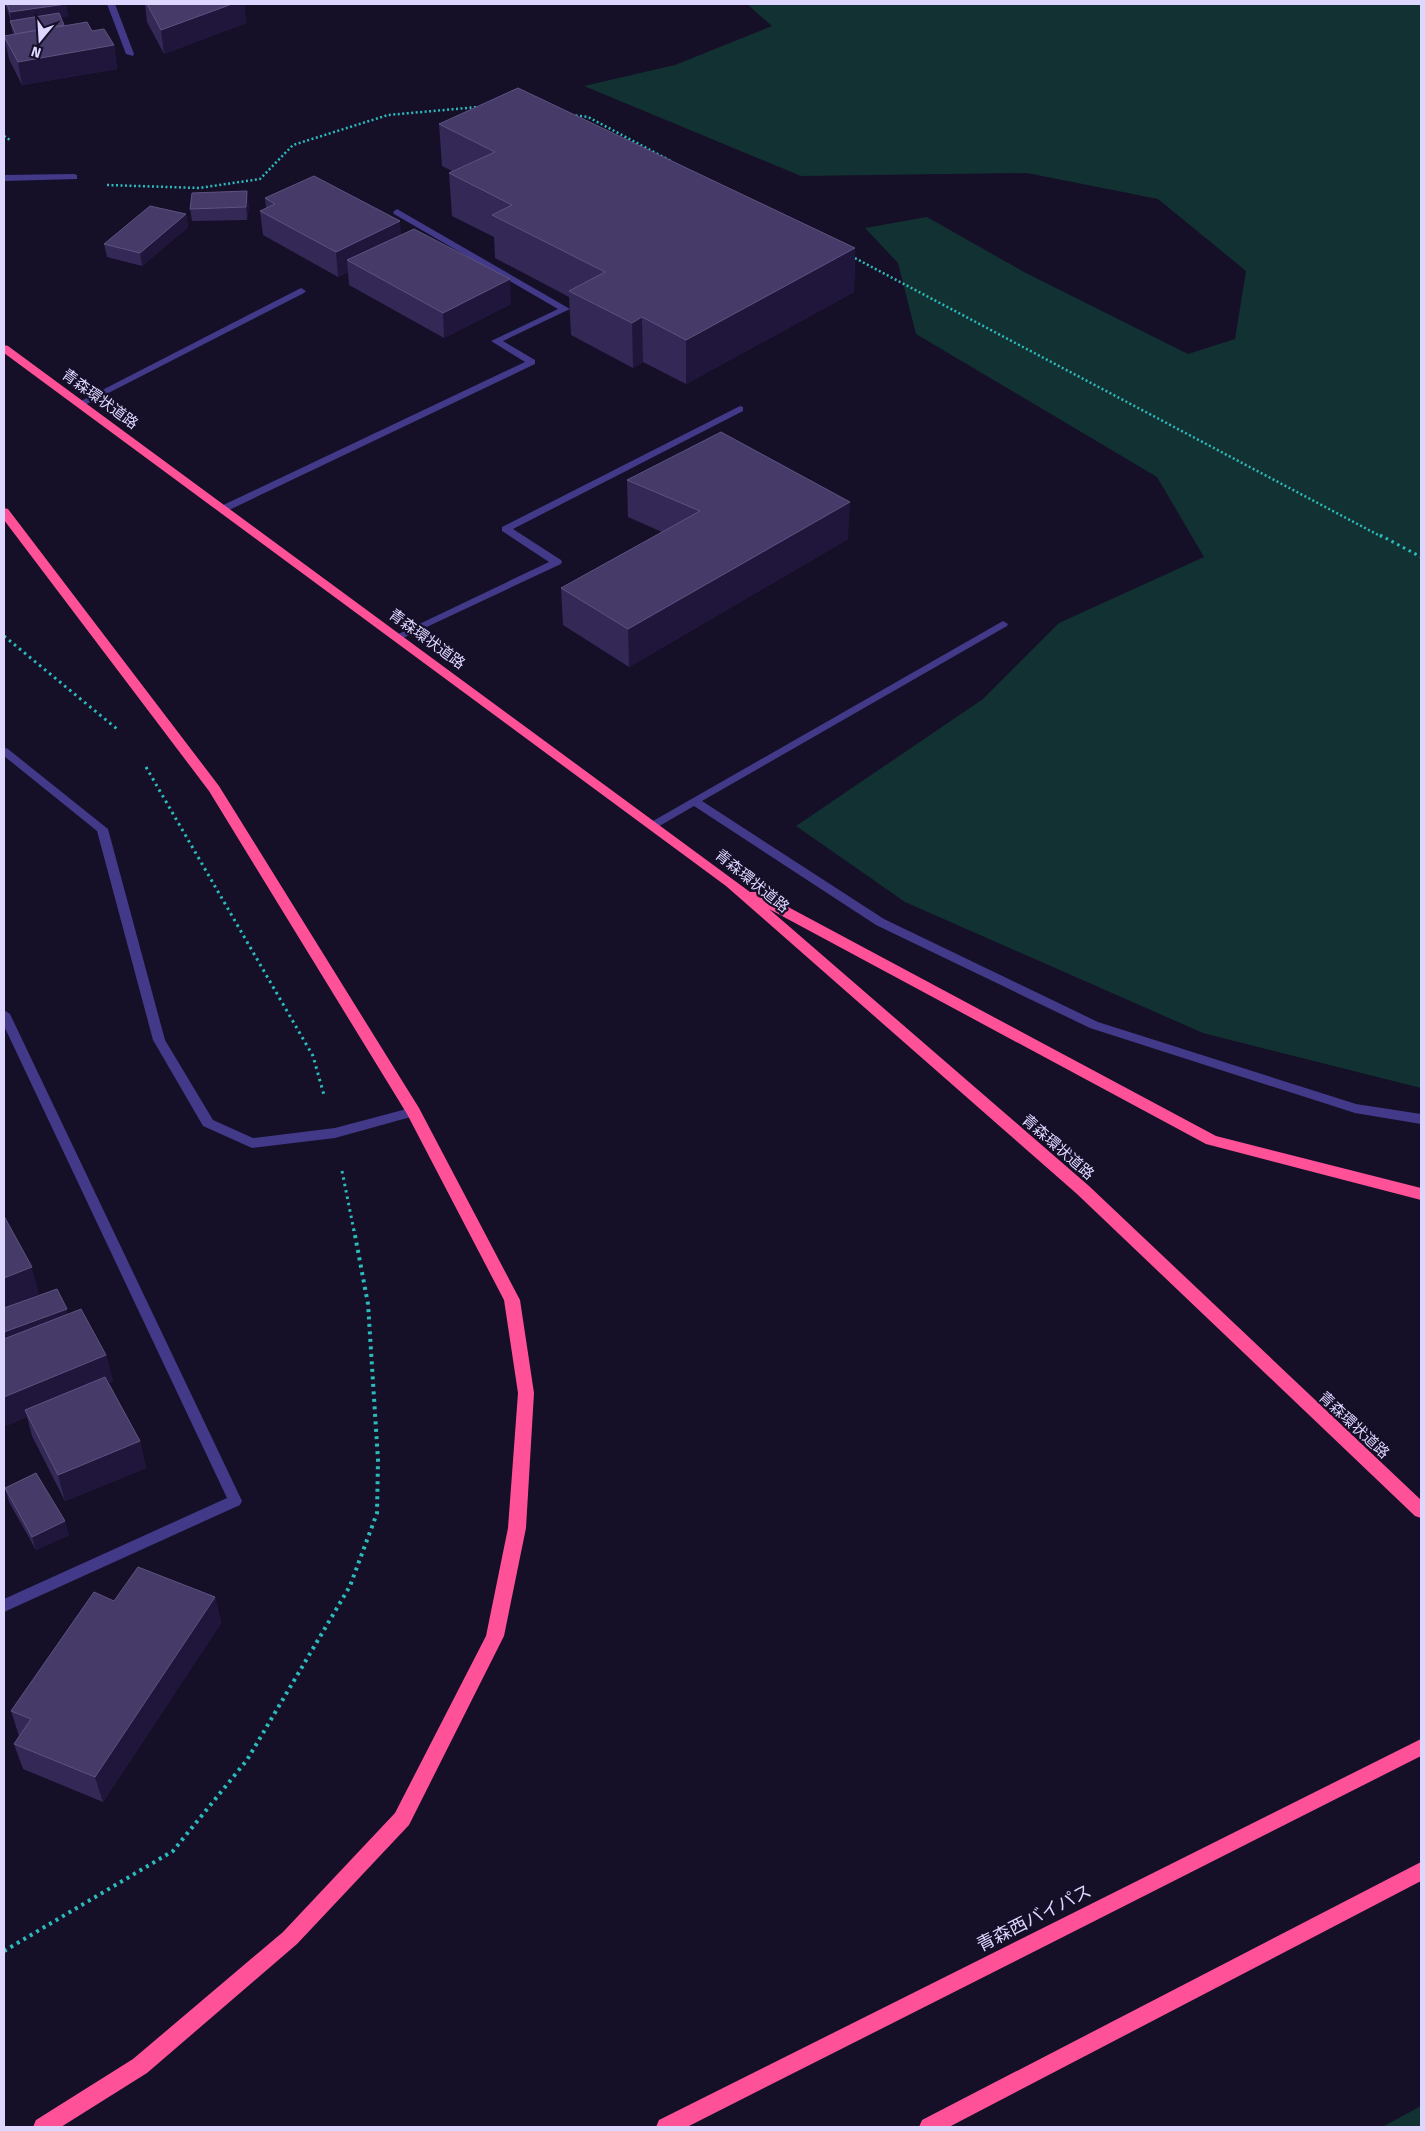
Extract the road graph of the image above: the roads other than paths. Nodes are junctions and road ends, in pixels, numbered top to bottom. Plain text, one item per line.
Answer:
1 (111, 4) edge
2 (130, 54) dead end
3 (74, 177) road end
4 (4, 178) edge
5 (397, 212) dead end
6 (301, 291) dead end
7 (4, 348) edge
8 (80, 404) junction
9 (740, 409) dead end
10 (223, 509) junction
11 (4, 512) edge
12 (1004, 624) dead end
13 (397, 637) junction
14 (4, 751) edge
15 (694, 801) junction
16 (652, 824) junction
17 (732, 883) junction
18 (4, 1014) edge
19 (414, 1112) junction
20 (1421, 1119) edge
21 (1421, 1194) edge
22 (1421, 1511) edge
23 (4, 1606) edge
24 (1421, 1747) edge
25 (1421, 1871) edge
26 (43, 2127) edge
27 (666, 2127) edge
28 (929, 2127) edge

1 - 2 street
3 - 4 street
5 - 10 street
6 - 8 street
7 - 8 highway, 青森環状道路
8 - 10 highway, 青森環状道路
9 - 13 street
10 - 13 highway, 青森環状道路
11 - 19 highway
12 - 15 street
13 - 16 highway, 青森環状道路
14 - 19 street
15 - 16 street
15 - 20 street
16 - 17 highway, 青森環状道路
17 - 21 highway
17 - 22 highway, 青森環状道路
18 - 23 street
19 - 26 highway
24 - 27 highway, 青森西バイパス
25 - 28 highway

